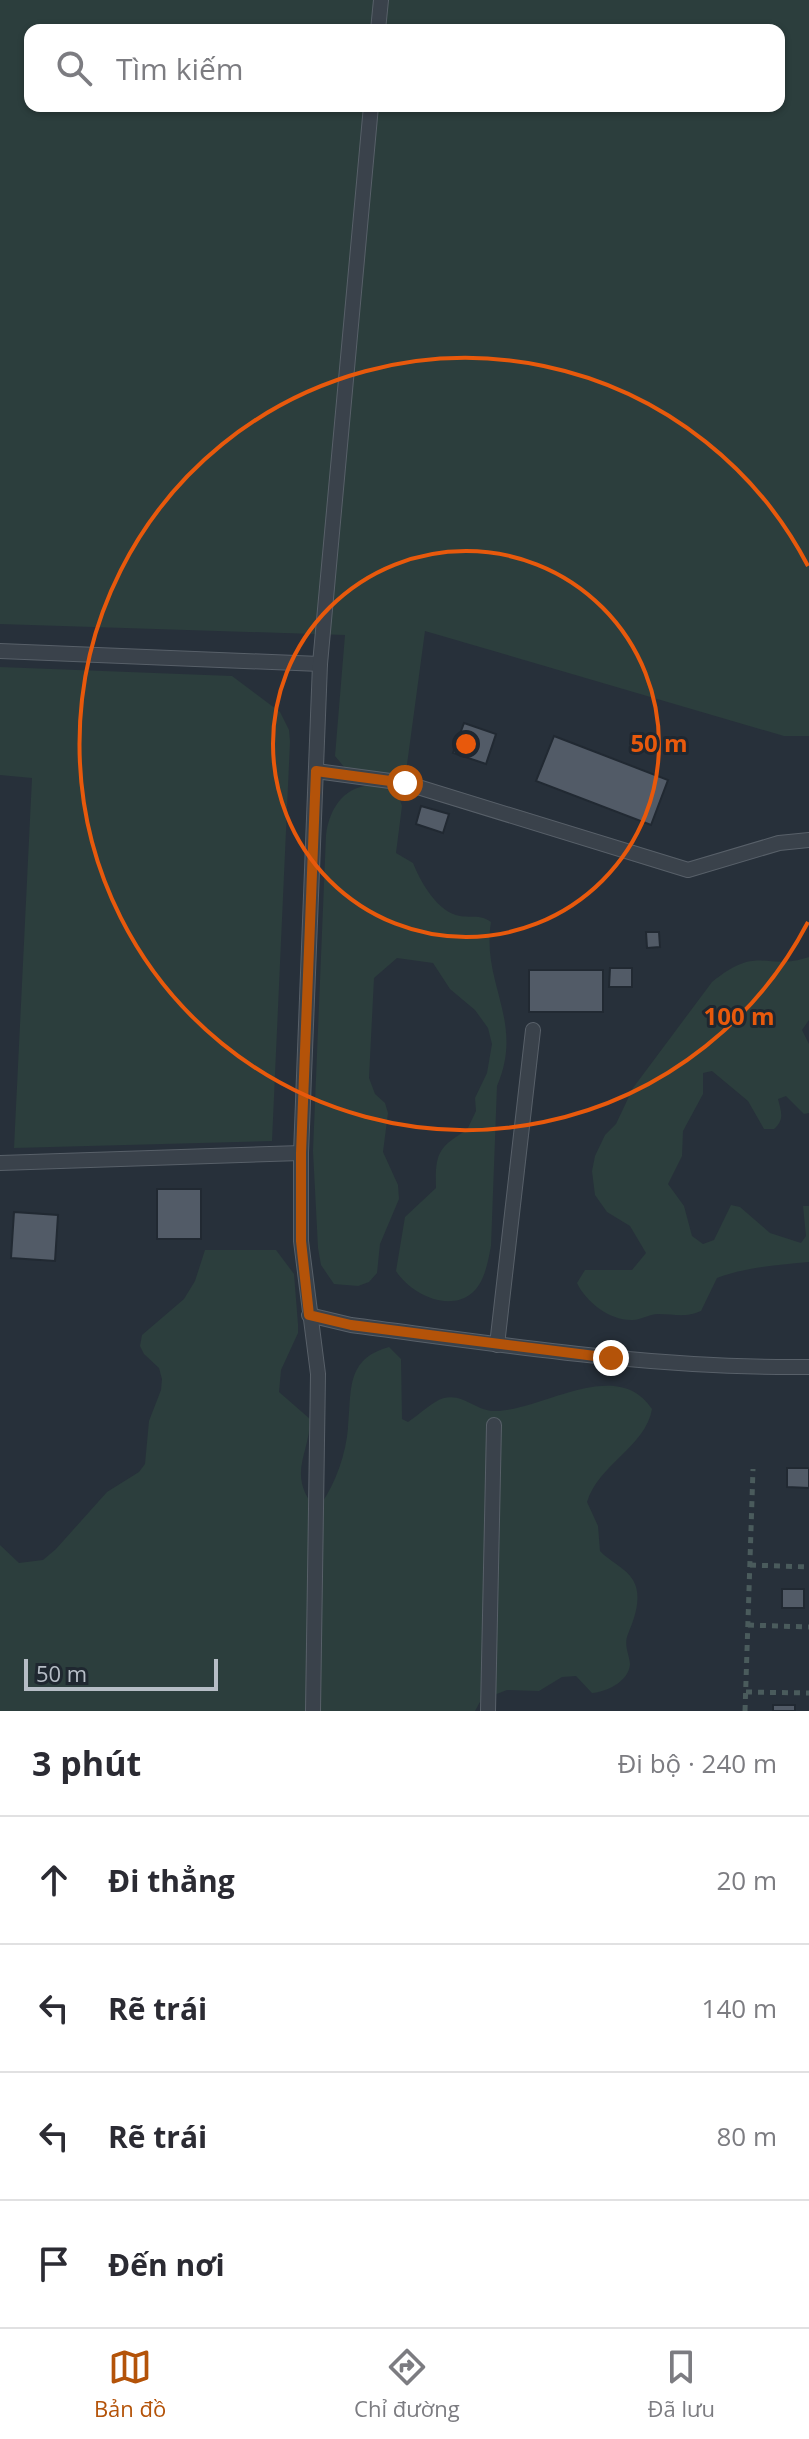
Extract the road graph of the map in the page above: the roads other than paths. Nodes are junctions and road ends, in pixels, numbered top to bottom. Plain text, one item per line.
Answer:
1 (381, 0) edge
2 (379, 24) edge
3 (370, 112) edge
4 (0, 651) edge
5 (320, 664) junction
6 (316, 771) junction
7 (809, 840) edge
8 (533, 1030) dead end
9 (301, 1153) junction
10 (0, 1163) edge
11 (309, 1315) junction
12 (497, 1345) junction
13 (809, 1367) edge
14 (494, 1425) dead end
15 (313, 1711) edge
16 (488, 1711) edge

1 - 2 lane
3 - 5 lane
4 - 5 lane
5 - 6 lane
6 - 7 lane
6 - 9 lane
8 - 12 lane
9 - 10 lane
9 - 11 lane
11 - 12 lane
11 - 15 lane
12 - 13 lane
14 - 16 lane

